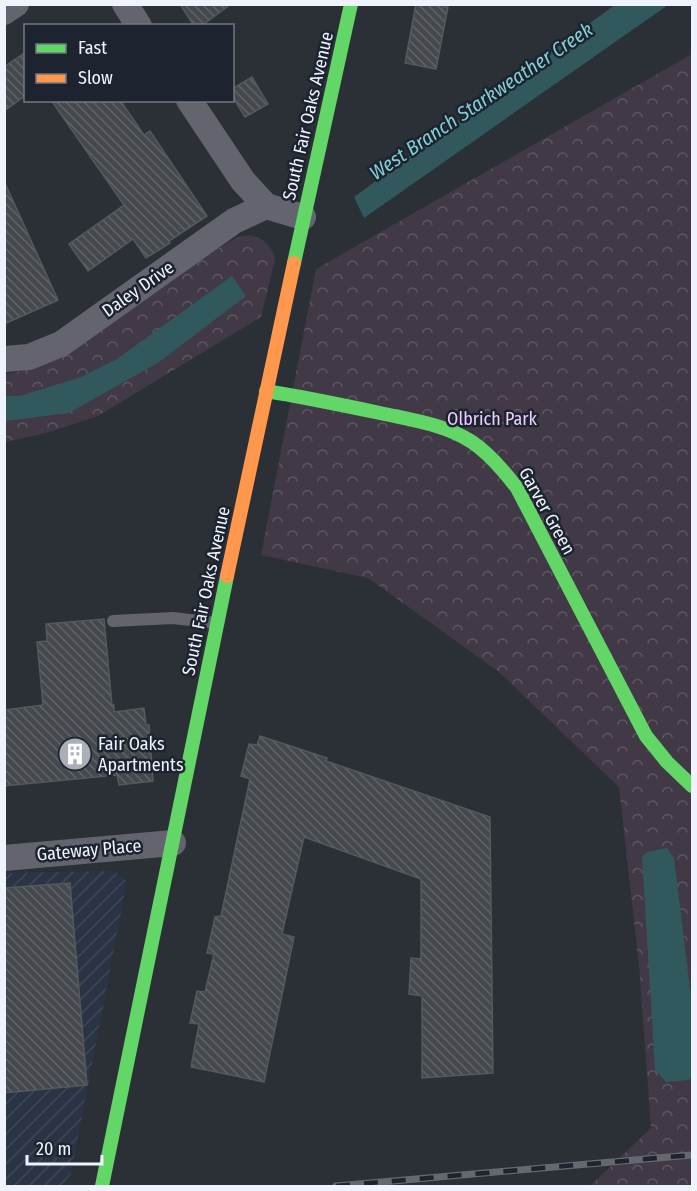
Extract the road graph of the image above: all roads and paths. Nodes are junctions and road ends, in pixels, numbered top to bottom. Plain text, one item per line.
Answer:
1 (16, 4) edge
2 (125, 4) edge
3 (351, 4) edge
4 (4, 12) edge
5 (138, 24) edge
6 (190, 102) edge
7 (266, 206) junction
8 (303, 217) junction
9 (4, 359) edge
10 (266, 392) junction
11 (113, 621) dead end
12 (218, 623) junction
13 (693, 786) edge
14 (173, 843) junction
15 (4, 858) edge
16 (102, 1186) edge

1 - 4 street
2 - 5 street
3 - 8 street, South Fair Oaks Avenue
6 - 7 street
7 - 8 street
7 - 9 street, Daley Drive
8 - 10 street, South Fair Oaks Avenue
10 - 12 street, South Fair Oaks Avenue
10 - 13 street, Garver Green
11 - 12 lane
12 - 14 street, South Fair Oaks Avenue
14 - 15 street, Gateway Place
14 - 16 street, South Fair Oaks Avenue

